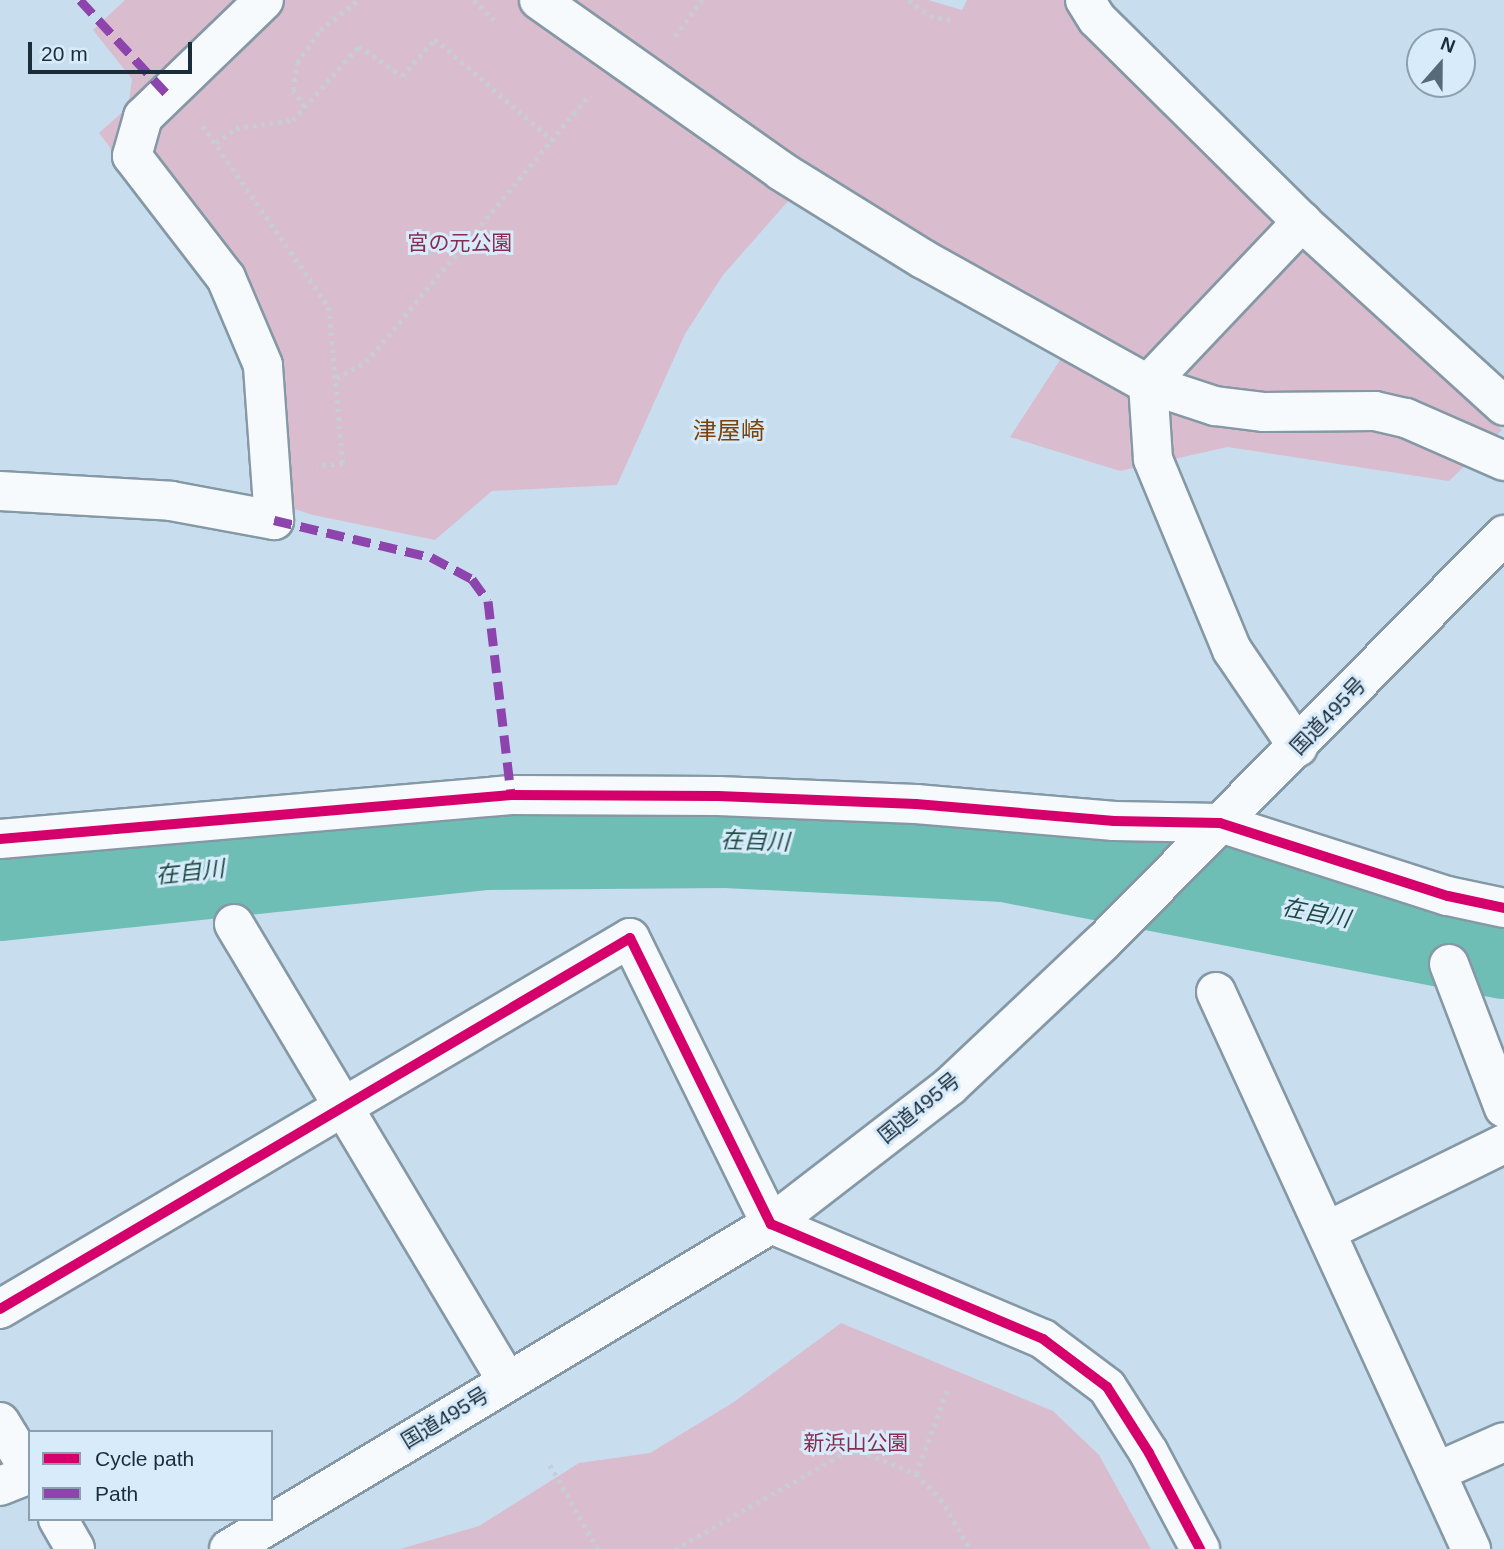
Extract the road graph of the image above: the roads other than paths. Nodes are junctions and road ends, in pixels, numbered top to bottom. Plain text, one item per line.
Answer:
1 (264, 0) edge
2 (539, 0) edge
3 (1084, 0) edge
4 (1302, 222) junction
5 (1148, 384) junction
6 (1504, 406) edge
7 (1504, 461) edge
8 (0, 491) edge
9 (1504, 535) edge
10 (1298, 747) junction
11 (1207, 835) junction
12 (0, 839) edge
13 (1504, 908) edge
14 (234, 925) dead end
15 (1449, 964) dead end
16 (1216, 992) dead end
17 (1504, 1108) edge
18 (342, 1109) junction
19 (1504, 1144) edge
20 (771, 1224) junction
21 (1327, 1231) junction
22 (0, 1309) edge
23 (508, 1381) junction
24 (0, 1422) edge
25 (1504, 1442) edge
26 (28, 1470) edge
27 (1436, 1472) junction
28 (28, 1474) edge
29 (0, 1486) edge
30 (59, 1521) edge
31 (75, 1549) edge
32 (229, 1549) edge
33 (1200, 1549) edge
34 (1471, 1549) edge

1 - 8 main road
2 - 5 main road
3 - 4 main road
4 - 5 main road
4 - 6 main road
5 - 7 main road
5 - 10 main road
9 - 10 main road, 国道495号
10 - 11 main road, 国道495号
11 - 12 main road
11 - 13 main road
11 - 20 main road, 国道495号
14 - 18 main road
15 - 17 main road
16 - 21 main road
18 - 20 main road
18 - 22 main road
18 - 23 main road
19 - 21 main road
20 - 23 main road, 国道495号
20 - 33 main road
21 - 27 main road
23 - 32 main road, 国道495号
24 - 26 main road
25 - 27 main road
27 - 34 main road
28 - 29 main road
30 - 31 main road

